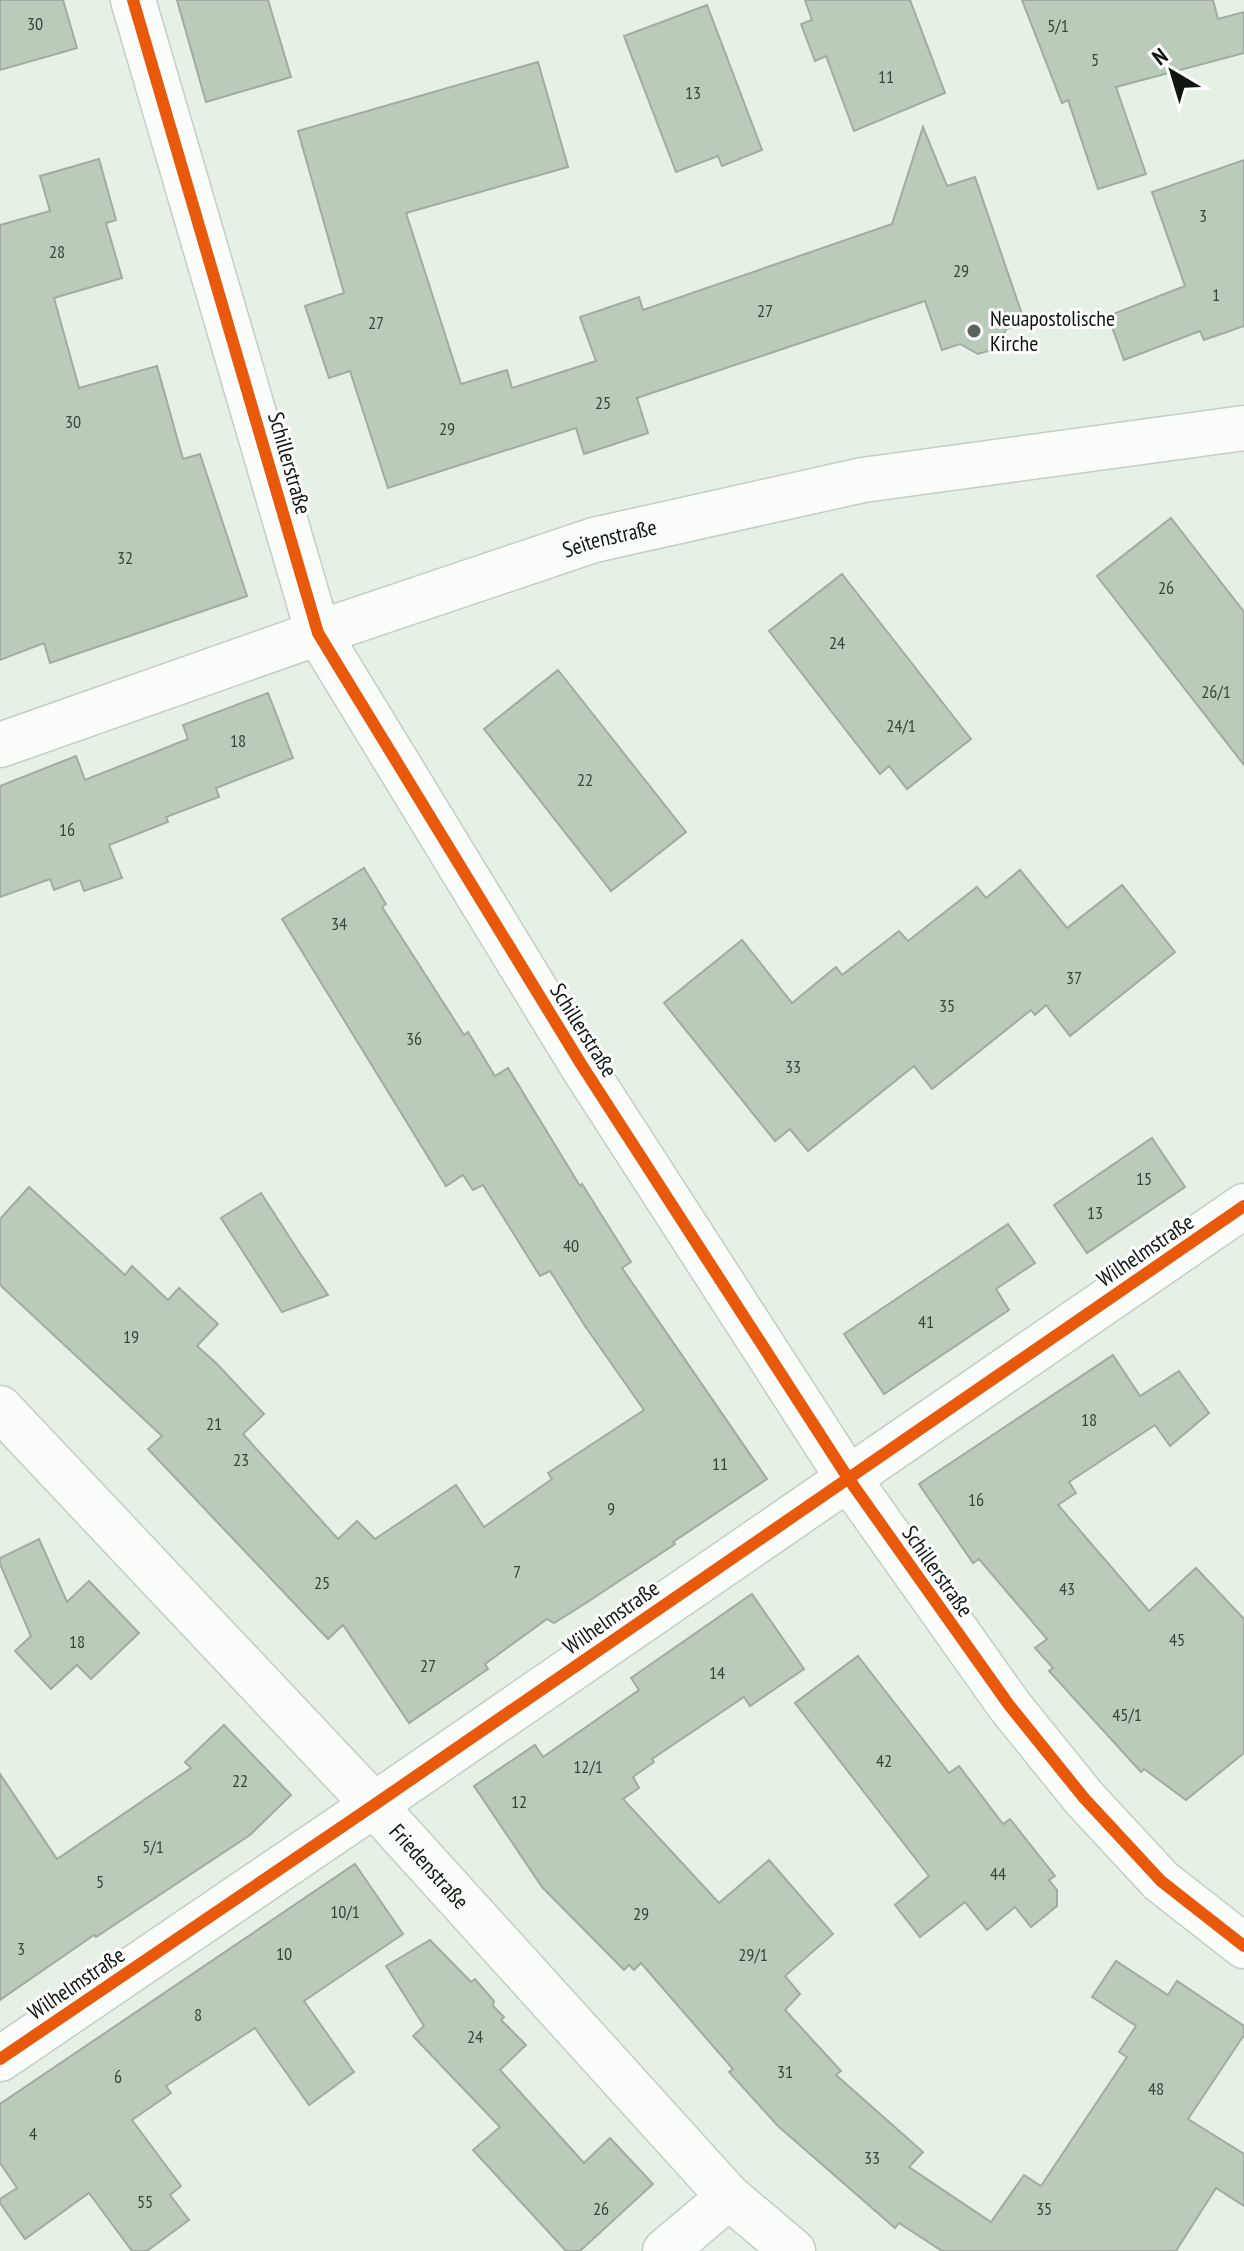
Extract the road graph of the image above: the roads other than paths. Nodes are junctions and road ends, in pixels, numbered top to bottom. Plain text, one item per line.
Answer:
1 (133, 0) edge
2 (1244, 428) edge
3 (318, 633) junction
4 (0, 745) edge
5 (1244, 1206) edge
6 (0, 1408) edge
7 (848, 1478) junction
8 (374, 1805) junction
9 (1244, 1946) edge
10 (0, 2059) edge
11 (729, 2197) junction
12 (665, 2251) edge
13 (793, 2251) edge

1 - 3 street, Schillerstraße
2 - 3 street, Seitenstraße
3 - 4 street, Seitenstraße
3 - 7 street, Schillerstraße
5 - 7 street, Wilhelmstraße
6 - 8 street, Friedenstraße
7 - 8 street, Wilhelmstraße
7 - 9 street, Schillerstraße
8 - 10 street, Wilhelmstraße
8 - 11 street, Friedenstraße
11 - 12 street
11 - 13 street, Friedenstraße

